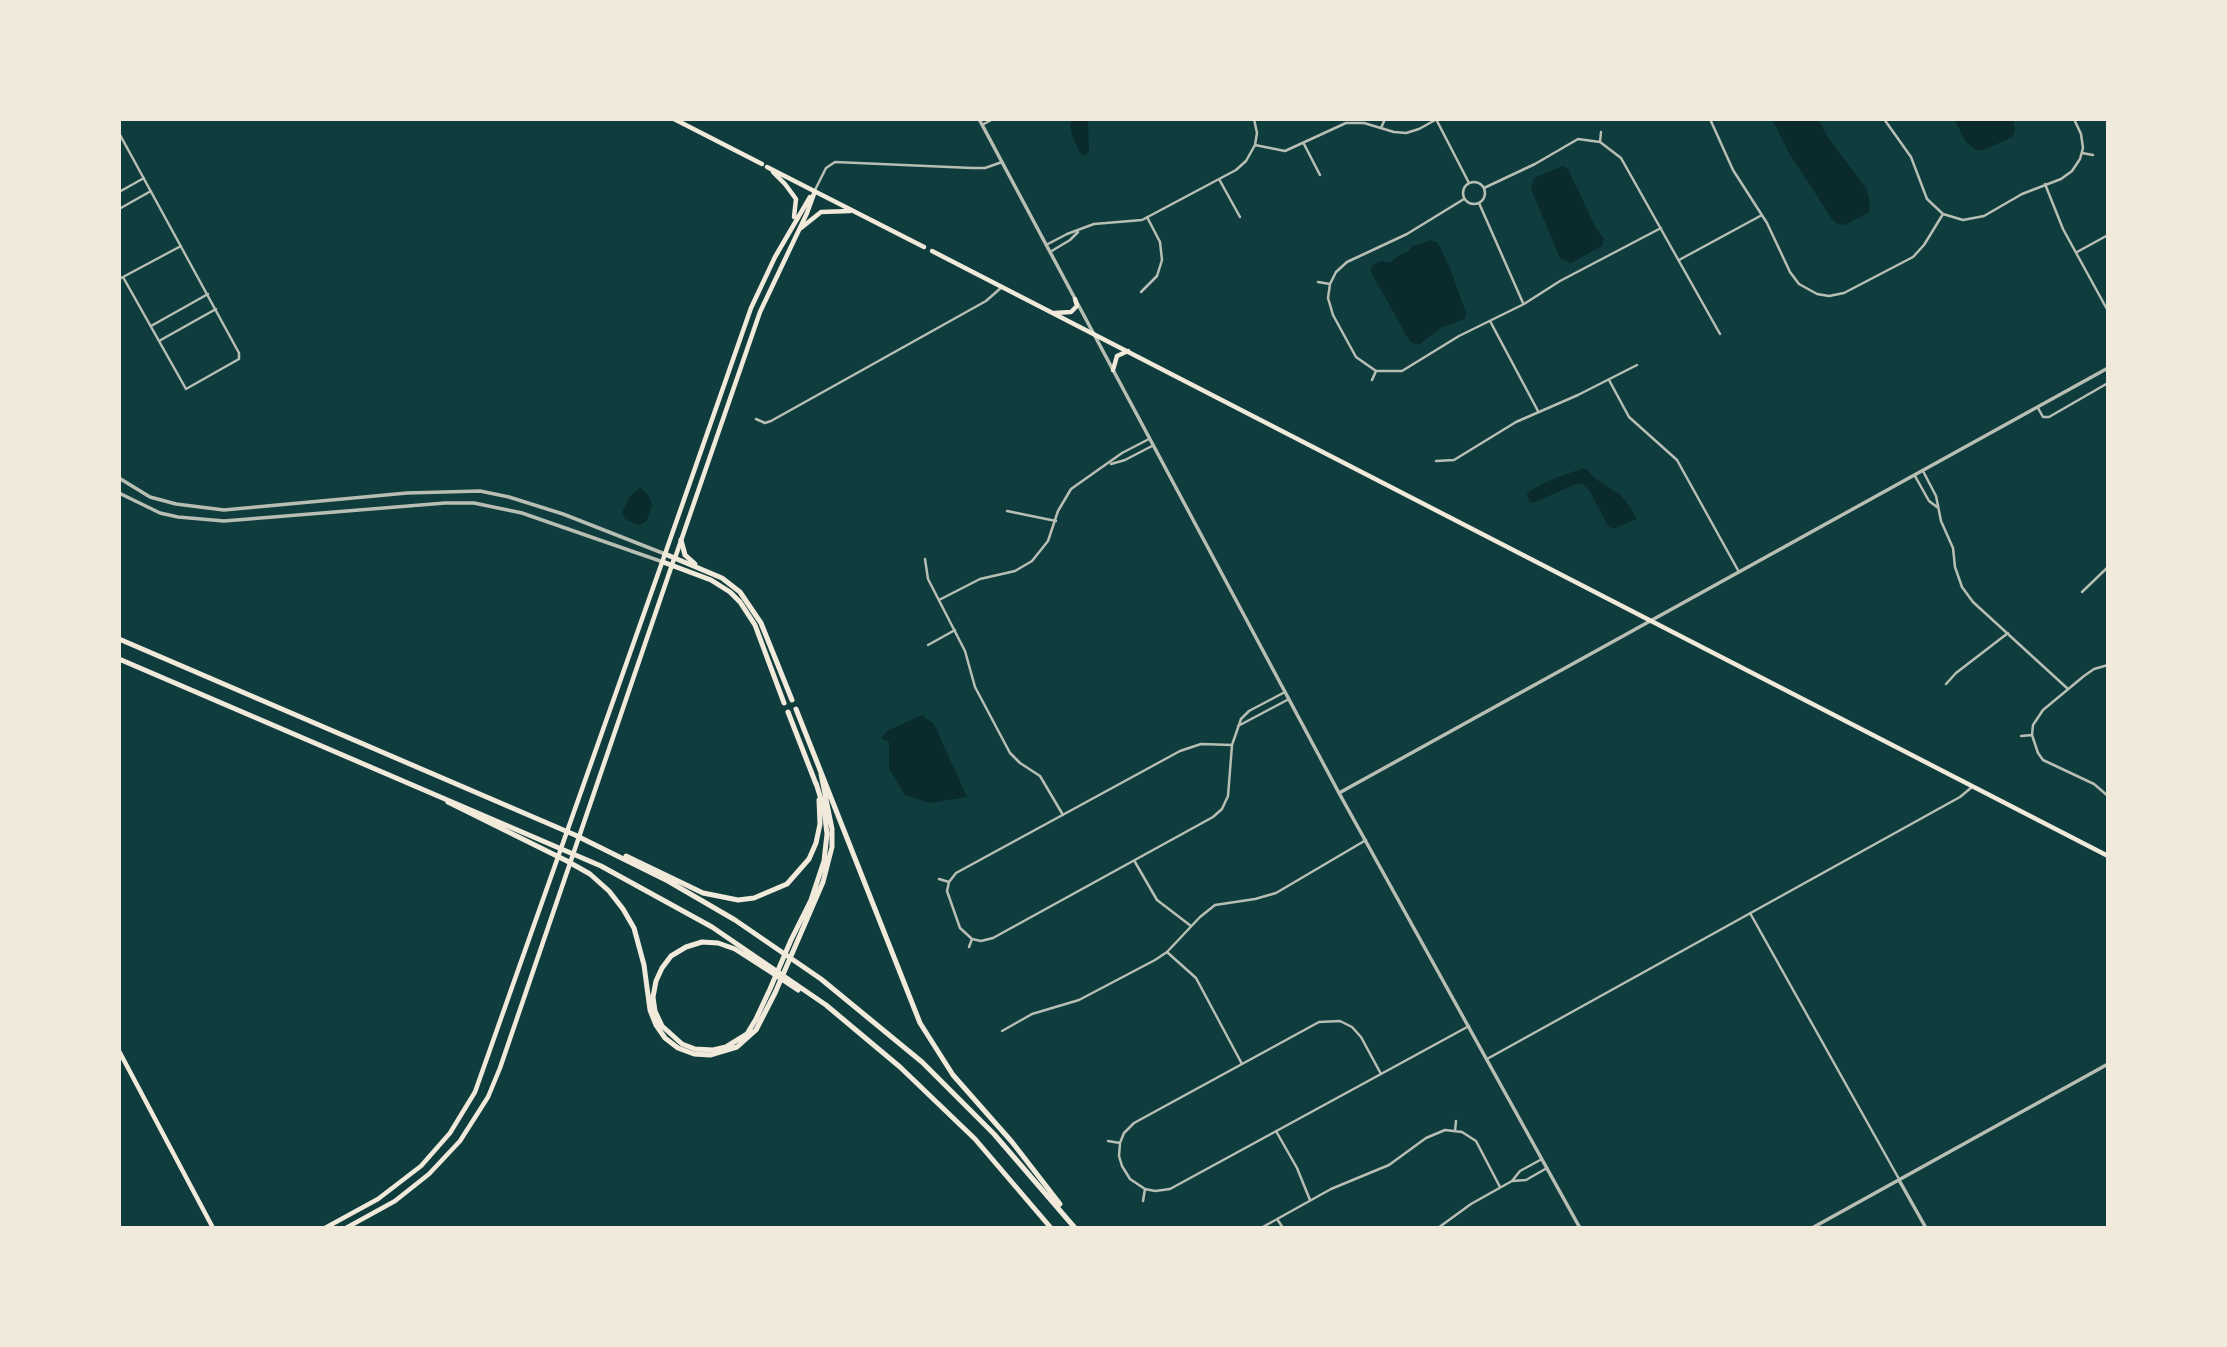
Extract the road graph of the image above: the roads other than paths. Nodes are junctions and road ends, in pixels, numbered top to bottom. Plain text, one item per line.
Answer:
1 (674, 119) edge
2 (979, 119) edge
3 (993, 119) edge
4 (1254, 119) edge
5 (1385, 119) edge
6 (1437, 119) edge
7 (1710, 119) edge
8 (1884, 119) edge
9 (2074, 119) edge
10 (982, 125) junction
11 (1381, 128) junction
12 (1601, 132) dead end
13 (119, 133) edge
14 (1600, 142) junction
15 (1304, 144) junction
16 (1255, 145) junction
17 (2082, 153) junction
18 (2093, 155) dead end
19 (1002, 162) junction
20 (765, 165) junction
21 (1320, 175) dead end
22 (144, 178) junction
23 (1219, 179) junction
24 (1469, 183) junction
25 (2045, 184) junction
26 (1484, 188) junction
27 (151, 191) junction
28 (815, 191) junction
29 (119, 192) edge
30 (1464, 199) junction
31 (1479, 204) junction
32 (119, 209) edge
33 (853, 211) junction
34 (1942, 214) junction
35 (1762, 215) junction
36 (1147, 217) junction
37 (1241, 218) dead end
38 (791, 227) junction
39 (1661, 228) junction
40 (1080, 230) junction
41 (798, 231) junction
42 (2108, 235) edge
43 (1046, 245) junction
44 (181, 246) junction
45 (1050, 252) junction
46 (2076, 253) junction
47 (1679, 260) junction
48 (121, 278) edge
49 (1318, 282) dead end
50 (1330, 284) junction
51 (1002, 287) junction
52 (1141, 292) dead end
53 (208, 294) junction
54 (1817, 295) junction
55 (1075, 299) junction
56 (1815, 300) dead end
57 (1524, 304) junction
58 (216, 309) junction
59 (2108, 311) edge
60 (1054, 313) junction
61 (1490, 321) junction
62 (151, 326) junction
63 (1093, 333) junction
64 (1720, 334) dead end
65 (159, 341) junction
66 (1129, 351) junction
67 (1637, 365) dead end
68 (2108, 369) edge
69 (1113, 370) junction
70 (1376, 371) junction
71 (1372, 380) dead end
72 (1609, 380) junction
73 (2108, 383) edge
74 (2038, 407) junction
75 (1538, 412) junction
76 (756, 419) dead end
77 (1149, 439) junction
78 (1153, 445) junction
79 (1436, 461) dead end
80 (1107, 465) junction
81 (1923, 471) junction
82 (1915, 475) junction
83 (119, 478) edge
84 (119, 493) edge
85 (1937, 507) junction
86 (1007, 511) dead end
87 (1055, 521) junction
88 (681, 540) junction
89 (665, 554) junction
90 (925, 559) dead end
91 (663, 562) junction
92 (673, 562) junction
93 (2108, 567) edge
94 (706, 571) junction
95 (1739, 572) junction
96 (2082, 592) dead end
97 (939, 600) junction
98 (1652, 620) junction
99 (955, 630) junction
100 (2008, 633) junction
101 (119, 639) edge
102 (928, 645) dead end
103 (119, 659) edge
104 (2108, 665) edge
105 (1946, 684) dead end
106 (2068, 690) junction
107 (1285, 692) junction
108 (1289, 699) junction
109 (792, 700) dead end
110 (784, 703) dead end
111 (796, 709) dead end
112 (788, 712) dead end
113 (1238, 726) junction
114 (2032, 735) junction
115 (2021, 736) dead end
116 (1232, 745) junction
117 (821, 774) junction
118 (816, 783) junction
119 (1972, 786) junction
120 (1339, 793) junction
121 (436, 794) junction
122 (2108, 796) edge
123 (1063, 815) junction
124 (1366, 840) junction
125 (609, 851) junction
126 (2108, 856) edge
127 (1135, 862) junction
128 (939, 878) dead end
129 (948, 884) junction
130 (1750, 913) junction
131 (1191, 926) junction
132 (972, 939) junction
133 (794, 942) junction
134 (969, 947) dead end
135 (1167, 951) junction
136 (772, 991) junction
137 (825, 1005) junction
138 (1469, 1027) junction
139 (1002, 1031) dead end
140 (119, 1051) edge
141 (1487, 1059) junction
142 (1242, 1064) junction
143 (2108, 1064) edge
144 (1381, 1074) junction
145 (1456, 1121) dead end
146 (1276, 1131) junction
147 (1455, 1131) junction
148 (1108, 1141) dead end
149 (1120, 1143) junction
150 (1542, 1159) junction
151 (1547, 1168) junction
152 (1899, 1180) junction
153 (1512, 1181) junction
154 (1500, 1187) junction
155 (1145, 1189) junction
156 (1143, 1200) dead end
157 (1310, 1200) junction
158 (1277, 1219) junction
159 (213, 1228) edge
160 (326, 1228) edge
161 (346, 1228) edge
162 (1051, 1228) edge
163 (1075, 1228) edge
164 (1261, 1228) edge
165 (1283, 1228) edge
166 (1438, 1228) edge
167 (1580, 1228) edge
168 (1812, 1228) edge
169 (1926, 1228) edge

1 - 20 main road
2 - 10 street
3 - 10 street
4 - 16 street
5 - 11 street
6 - 11 street
6 - 24 street
7 - 35 street
8 - 34 street
9 - 17 street
10 - 19 street
11 - 15 street
12 - 14 street
13 - 22 street
14 - 26 street
14 - 39 street
15 - 16 street
15 - 21 street
16 - 23 street
17 - 18 street
17 - 25 street
19 - 28 street
19 - 43 street
20 - 28 main road
20 - 38 main road
22 - 27 street
22 - 29 street
23 - 36 street
23 - 37 street
24 - 26 street
24 - 30 street
25 - 34 street
25 - 46 street
26 - 31 street
27 - 32 street
27 - 44 street
28 - 33 main road
28 - 38 main road
28 - 41 main road
30 - 31 street
30 - 50 street
31 - 57 street
33 - 41 main road
33 - 51 main road
34 - 54 street
35 - 47 street
35 - 54 street
36 - 40 street
36 - 52 street
38 - 89 main road
39 - 47 street
39 - 57 street
40 - 43 street
40 - 45 street
41 - 88 main road
42 - 46 street
43 - 45 street
44 - 48 street
44 - 53 street
45 - 55 street
46 - 59 street
47 - 64 street
48 - 62 street
49 - 50 street
50 - 70 street
51 - 60 main road
51 - 76 street
53 - 58 street
53 - 62 street
54 - 56 street
55 - 60 main road
55 - 63 street
57 - 61 street
58 - 65 street
58 - 65 street
60 - 63 main road
61 - 70 street
61 - 75 street
62 - 65 street
63 - 66 main road
63 - 69 street
66 - 69 main road
66 - 98 main road
67 - 72 street
68 - 74 street
69 - 77 street
70 - 71 street
72 - 75 street
72 - 95 street
73 - 74 street
74 - 81 street
75 - 79 street
77 - 78 street
77 - 80 street
78 - 80 street
78 - 107 street
80 - 87 street
81 - 82 street
81 - 85 street
82 - 85 street
82 - 95 street
83 - 89 street
84 - 91 street
85 - 100 street
86 - 87 street
87 - 97 street
88 - 92 main road
88 - 94 highway
89 - 91 main road
89 - 92 highway
90 - 97 street
91 - 92 highway
91 - 160 main road
92 - 94 highway
92 - 110 highway
92 - 161 main road
93 - 96 street
94 - 109 highway
95 - 98 street
97 - 99 street
98 - 119 main road
98 - 120 street
99 - 102 street
99 - 123 street
100 - 105 street
100 - 106 street
101 - 125 highway
103 - 121 highway
104 - 106 street
106 - 114 street
107 - 108 street
107 - 113 street
108 - 113 street
108 - 120 street
111 - 117 highway
112 - 118 highway
113 - 116 street
114 - 115 street
114 - 122 street
116 - 123 street
116 - 127 street
117 - 133 highway
117 - 163 highway
118 - 125 highway
118 - 133 highway
119 - 126 main road
119 - 130 street
120 - 124 street
121 - 136 highway
121 - 137 highway
123 - 129 street
124 - 131 street
124 - 138 street
125 - 163 highway
127 - 131 street
127 - 132 street
128 - 129 street
129 - 132 street
130 - 141 street
130 - 152 street
131 - 135 street
132 - 134 street
133 - 136 highway
135 - 139 street
135 - 142 street
136 - 137 highway
137 - 162 highway
138 - 141 street
138 - 144 street
140 - 159 main road
141 - 150 street
142 - 144 street
142 - 149 street
143 - 152 street
144 - 146 street
145 - 147 street
146 - 155 street
146 - 157 street
147 - 154 street
147 - 157 street
148 - 149 street
149 - 155 street
150 - 151 street
150 - 153 street
151 - 153 street
151 - 167 street
152 - 168 street
152 - 169 street
153 - 154 street
154 - 166 street
155 - 156 street
157 - 158 street
158 - 164 street
158 - 165 street

